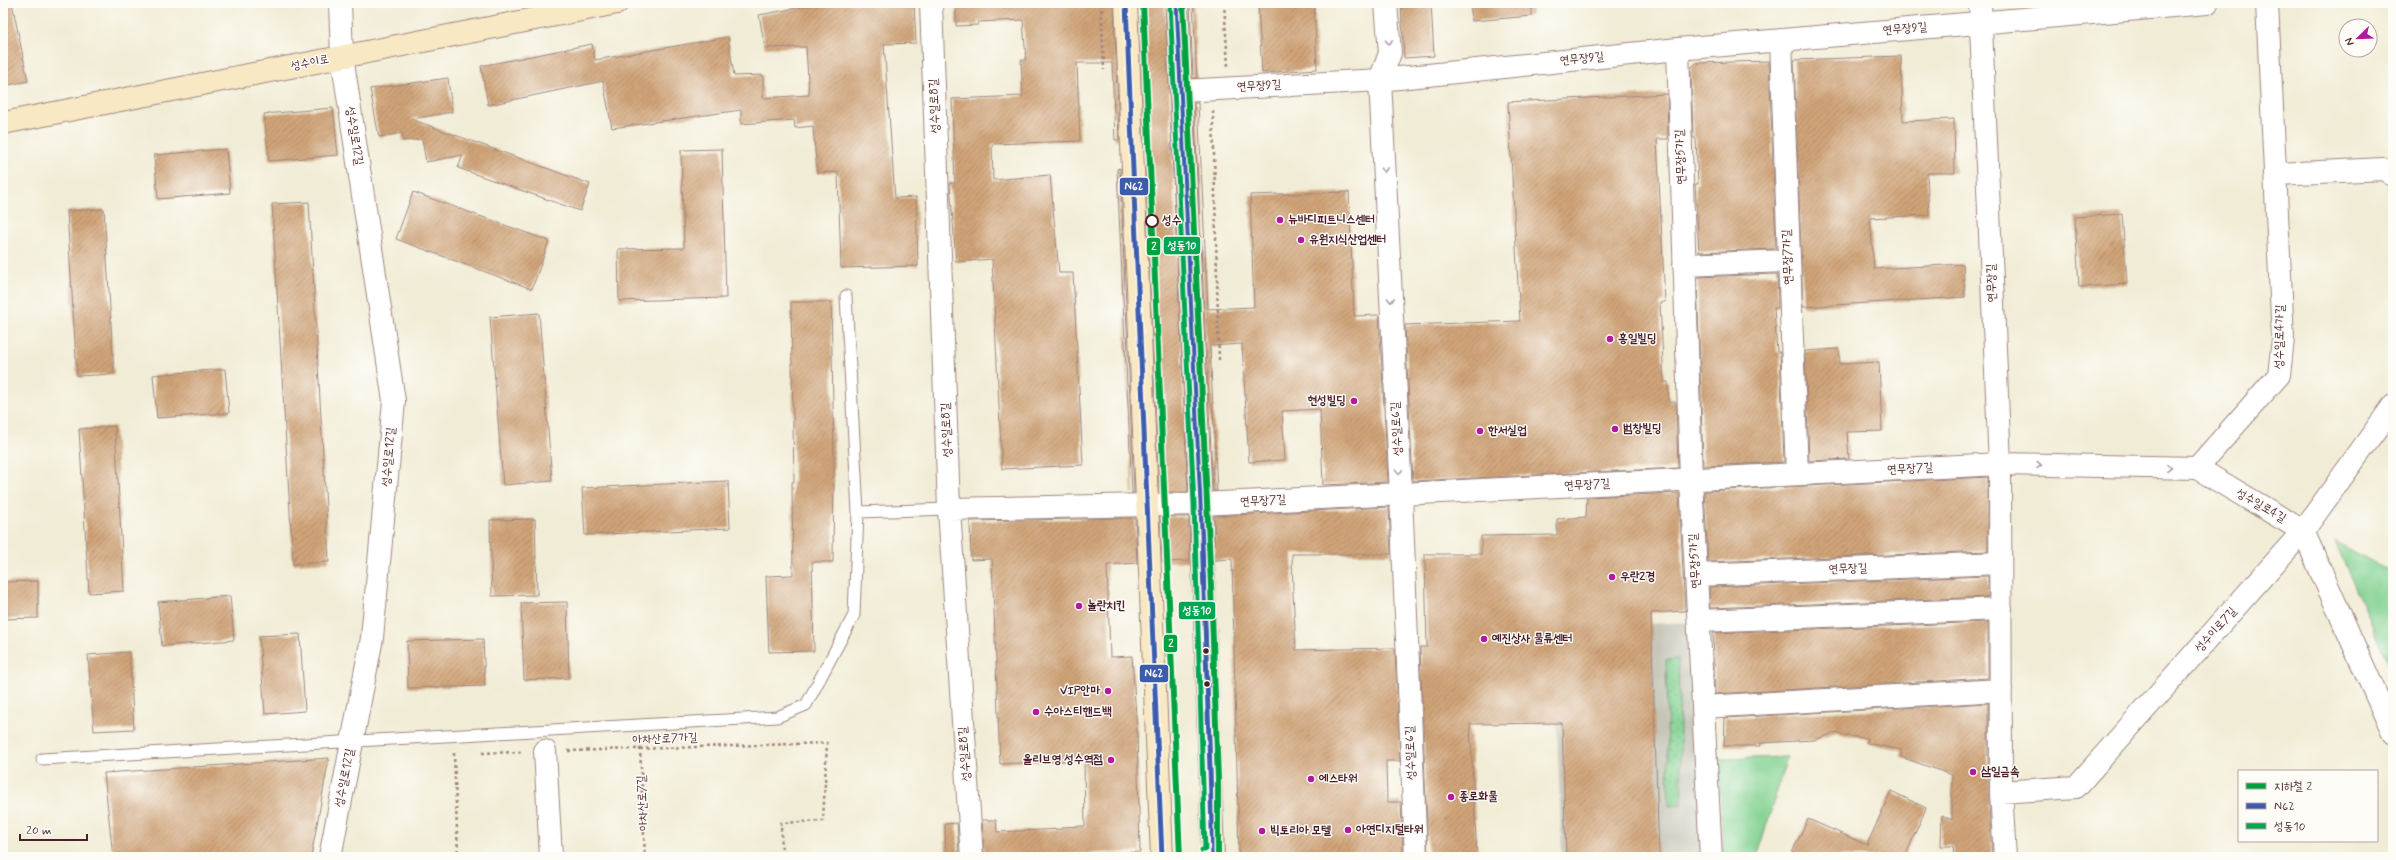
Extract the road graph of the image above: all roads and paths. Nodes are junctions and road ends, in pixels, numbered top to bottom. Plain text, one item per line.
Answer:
1 (340, 3) edge
2 (617, 3) edge
3 (931, 3) edge
4 (1126, 3) edge
5 (1177, 3) edge
6 (1224, 3) edge
7 (1386, 3) edge
8 (2207, 3) edge
9 (2267, 3) edge
10 (1981, 13) edge
11 (1781, 40) junction
12 (1678, 49) junction
13 (342, 56) junction
14 (1228, 73) dead end
15 (1380, 80) junction
16 (1182, 91) junction
17 (3, 123) edge
18 (2275, 174) junction
19 (2393, 175) edge
20 (1788, 261) junction
21 (1684, 265) junction
22 (846, 296) dead end
23 (2393, 406) edge
24 (2000, 464) junction
25 (2197, 468) junction
26 (1797, 474) junction
27 (1691, 480) junction
28 (1400, 494) junction
29 (1148, 504) junction
30 (1201, 504) junction
31 (950, 509) junction
32 (858, 512) junction
33 (2303, 531) junction
34 (2000, 563) junction
35 (1696, 576) junction
36 (2001, 609) junction
37 (1698, 621) junction
38 (2001, 690) junction
39 (1703, 707) junction
40 (2393, 733) edge
41 (352, 741) junction
42 (640, 748) junction
43 (545, 751) junction
44 (454, 753) junction
45 (462, 753) dead end
46 (477, 753) dead end
47 (447, 754) dead end
48 (42, 759) dead end
49 (2001, 792) junction
50 (330, 857) edge
51 (458, 857) edge
52 (551, 857) edge
53 (645, 857) edge
54 (782, 857) edge
55 (972, 857) edge
56 (1162, 857) edge
57 (1210, 857) edge
58 (1416, 857) edge
59 (1711, 857) edge
60 (2004, 857) edge

1 - 13 street, 성수일로12길
2 - 13 main road, 성수이로
3 - 31 street, 성수일로8길
4 - 29 main road
5 - 16 main road
6 - 14 path
7 -> 15 street, 성수일로6길
8 - 10 street, 연무장9길
9 - 18 street, 성수일로4가길
10 - 11 street, 연무장9길
10 - 24 street, 연무장길
11 - 12 street, 연무장9길
11 - 20 street, 연무장7가길
12 - 15 street, 연무장9길
12 - 21 street, 연무장5가길
13 - 17 main road, 성수이로
13 - 41 street, 성수일로12길
15 - 16 street, 연무장9길
15 -> 28 street, 성수일로6길
16 - 30 main road
18 - 19 street
18 - 25 street, 성수일로4가길
20 - 21 street
20 - 26 street, 연무장7가길
21 - 27 street, 연무장5가길
22 - 32 lane
23 - 33 street, 성수이로7길
24 -> 25 street, 성수일로4길
24 - 26 street, 연무장7길
24 - 34 street, 연무장길
25 - 33 street, 성수일로4길
26 - 27 street, 연무장7길
27 - 28 street, 연무장7길
27 - 35 street, 연무장5가길
28 - 30 street, 연무장7길
28 - 58 street, 성수일로6길
29 - 30 street, 연무장7길
29 - 31 street, 연무장7길
29 - 56 main road
30 - 57 main road
31 - 32 lane
31 - 55 street, 성수일로8길
32 - 41 lane
33 - 40 street
33 - 49 street, 성수이로7길
34 - 35 street, 연무장길
34 - 36 street, 연무장길
35 - 37 street, 연무장5가길
36 - 37 street
36 - 38 street, 연무장길
37 - 39 street, 연무장5가길
38 - 39 street
38 - 49 street, 연무장길
39 - 59 street, 연무장5가길
41 - 48 lane
41 - 50 street, 성수일로12길
42 - 43 path, 아차산로7가길
42 - 53 path, 아차산로7길
42 - 54 path, 아차산로7가길
43 - 46 path, 아차산로7가길
43 - 52 street
44 - 45 path
44 - 47 path
44 - 51 path
49 - 60 street, 연무장길

